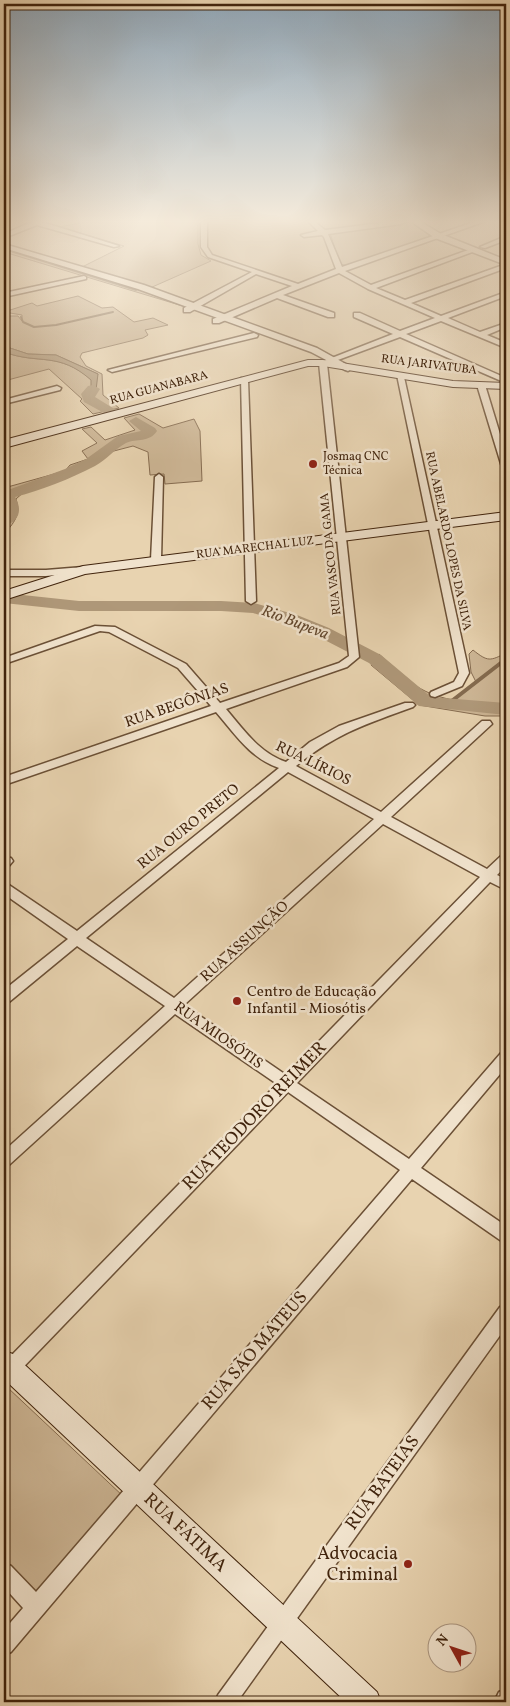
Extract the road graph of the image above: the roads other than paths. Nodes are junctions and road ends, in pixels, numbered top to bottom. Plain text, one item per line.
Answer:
1 (167, 302) edge
2 (174, 302) edge
3 (202, 302) edge
4 (261, 302) edge
5 (295, 302) edge
6 (402, 302) edge
7 (409, 302) edge
8 (487, 302) edge
9 (405, 303) junction
10 (190, 308) junction
11 (331, 315) dead end
12 (357, 315) dead end
13 (220, 319) junction
14 (442, 319) junction
15 (506, 325) edge
16 (401, 334) junction
17 (254, 335) junction
18 (480, 335) junction
19 (506, 346) edge
20 (303, 359) junction
21 (328, 362) junction
22 (112, 370) dead end
23 (400, 377) junction
24 (244, 380) junction
25 (506, 381) edge
26 (481, 385) junction
27 (506, 386) edge
28 (57, 388) dead end
29 (4, 402) edge
30 (4, 444) edge
31 (506, 467) edge
32 (159, 477) dead end
33 (506, 516) edge
34 (432, 525) junction
35 (342, 537) junction
36 (249, 548) junction
37 (156, 560) junction
38 (83, 570) junction
39 (4, 573) edge
40 (4, 595) edge
41 (251, 601) dead end
42 (354, 648) joint
43 (4, 661) edge
44 (434, 694) dead end
45 (409, 705) dead end
46 (218, 708) junction
47 (486, 724) dead end
48 (288, 767) junction
49 (4, 781) edge
50 (382, 818) junction
51 (506, 858) edge
52 (489, 876) junction
53 (506, 885) edge
54 (4, 888) edge
55 (77, 939) junction
56 (4, 998) edge
57 (174, 1006) junction
58 (506, 1057) edge
59 (287, 1084) junction
60 (4, 1160) edge
61 (411, 1169) junction
62 (506, 1235) edge
63 (506, 1313) edge
64 (6, 1368) edge
65 (138, 1489) junction
66 (4, 1573) edge
67 (36, 1607) junction
68 (282, 1623) junction
69 (4, 1645) edge
70 (506, 1699) edge
71 (225, 1702) edge
72 (367, 1702) edge
73 (504, 1702) edge

1 - 10 street, RUA JARIVATUBA
2 - 10 street, RUA JARIVATUBA
3 - 10 street
4 - 13 street
5 - 11 street
6 - 9 street
7 - 9 street
8 - 14 street
9 - 14 street
10 - 13 street, RUA JARIVATUBA
12 - 16 street
13 - 17 street, RUA JARIVATUBA
13 - 21 street, RUA JARIVATUBA
14 - 16 street
14 - 18 street
15 - 18 street
16 - 21 street
16 - 25 street
17 - 20 street, RUA JARIVATUBA
17 - 22 street
18 - 19 street
20 - 21 main road, RUA GUANABARA
20 - 24 main road, RUA GUANABARA
21 - 23 main road, RUA JARIVATUBA
21 - 35 street, RUA VASCO DA GAMA
23 - 26 main road, RUA JARIVATUBA
23 - 34 street, RUA ABELARDO LOPES DA SILVA
24 - 30 main road, RUA GUANABARA
24 - 36 street
26 - 27 main road, RUA JARIVATUBA
26 - 31 street
28 - 29 street
32 - 37 street
33 - 34 main road, RUA MARECHAL LUZ
34 - 35 main road, RUA MARECHAL LUZ
34 - 44 street, RUA ABELARDO LOPES DA SILVA
35 - 36 main road, RUA MARECHAL LUZ
35 - 42 street, RUA VASCO DA GAMA
36 - 37 main road, RUA MARECHAL LUZ
36 - 41 street
37 - 38 main road, RUA MARECHAL LUZ
38 - 39 street, RUA MARECHAL LUZ
38 - 40 main road
42 - 46 street, RUA BEGÔNIAS
43 - 46 street, RUA LÍRIOS
45 - 48 street, RUA OURO PRETO
46 - 48 street, RUA LÍRIOS
46 - 49 street, RUA BEGÔNIAS
47 - 50 street, RUA ASSUNÇÃO
48 - 50 street, RUA LÍRIOS
48 - 55 street, RUA OURO PRETO
50 - 52 street, RUA LÍRIOS
50 - 57 street, RUA ASSUNÇÃO
51 - 52 street, RUA TEODORO REIMER
52 - 53 street, RUA LÍRIOS
52 - 59 street, RUA TEODORO REIMER
54 - 55 street, RUA MIOSÓTIS
55 - 56 street, RUA OURO PRETO
55 - 57 street, RUA MIOSÓTIS
57 - 59 street, RUA MIOSÓTIS
57 - 60 street, RUA ASSUNÇÃO
58 - 61 street, RUA SÃO MATEUS
59 - 61 street, RUA MIOSÓTIS
59 - 64 street, RUA TEODORO REIMER
61 - 62 street, RUA MIOSÓTIS
61 - 65 street, RUA SÃO MATEUS
63 - 68 street, RUA BATEIAS
64 - 65 main road, RUA FÁTIMA
65 - 67 street, RUA SÃO MATEUS
65 - 68 main road, RUA FÁTIMA
66 - 67 street
67 - 69 street, RUA SÃO MATEUS
68 - 71 street, RUA BATEIAS
68 - 72 main road, RUA FÁTIMA
70 - 73 street

